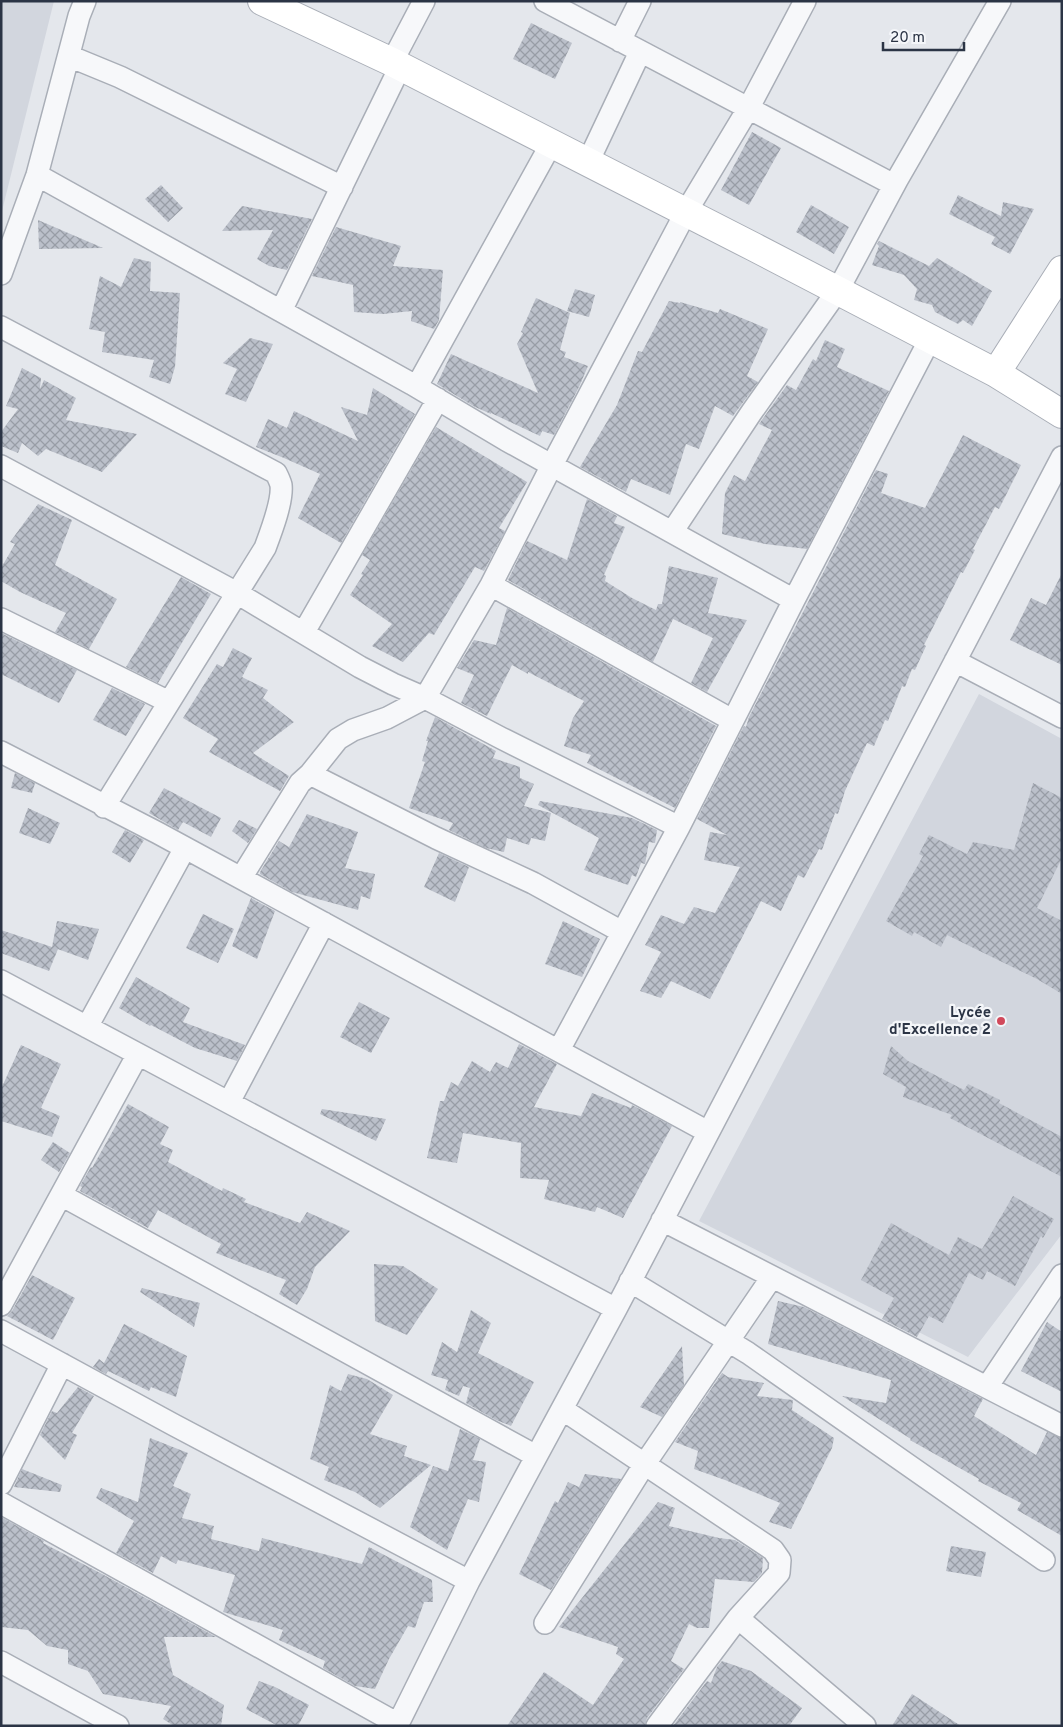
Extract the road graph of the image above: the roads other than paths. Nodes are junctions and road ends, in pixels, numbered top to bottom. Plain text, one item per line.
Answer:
1 (85, 1) edge
2 (262, 1) edge
3 (424, 1) edge
4 (545, 1) edge
5 (640, 1) edge
6 (805, 1) edge
7 (1000, 1) edge
8 (620, 41) junction
9 (640, 52) junction
10 (69, 56) junction
11 (396, 64) junction
12 (748, 109) junction
13 (551, 144) junction
14 (588, 162) junction
15 (37, 175) junction
16 (894, 185) junction
17 (342, 187) junction
18 (686, 212) junction
19 (1062, 270) edge
20 (1, 274) edge
21 (838, 290) junction
22 (281, 311) junction
23 (1, 327) edge
24 (930, 339) junction
25 (996, 373) junction
26 (417, 386) junction
27 (438, 399) junction
28 (1062, 414) edge
29 (1062, 457) edge
30 (552, 465) junction
31 (1, 466) edge
32 (672, 532) junction
33 (492, 585) junction
34 (237, 592) junction
35 (794, 600) junction
36 (1, 619) edge
37 (304, 632) junction
38 (955, 661) junction
39 (425, 698) junction
40 (169, 702) junction
41 (1062, 717) edge
42 (732, 720) junction
43 (1, 752) edge
44 (310, 774) junction
45 (104, 807) junction
46 (679, 827) junction
47 (184, 848) junction
48 (241, 878) junction
49 (324, 923) junction
50 (622, 932) junction
51 (1, 981) edge
52 (87, 1027) junction
53 (558, 1050) junction
54 (138, 1054) junction
55 (229, 1102) junction
56 (708, 1132) junction
57 (61, 1195) junction
58 (662, 1220) junction
59 (1062, 1275) edge
60 (772, 1277) junction
61 (630, 1281) junction
62 (1053, 1304) edge
63 (1, 1305) edge
64 (616, 1308) junction
65 (1, 1331) edge
66 (729, 1342) junction
67 (62, 1364) junction
68 (987, 1387) junction
69 (562, 1409) junction
70 (1062, 1426) edge
71 (536, 1456) junction
72 (644, 1465) junction
73 (1, 1484) edge
74 (1, 1503) edge
75 (1044, 1560) dead end
76 (469, 1581) junction
77 (738, 1618) junction
78 (545, 1623) dead end
79 (1, 1662) edge
80 (398, 1725) edge
81 (118, 1726) edge
82 (657, 1726) edge
83 (865, 1726) edge

1 - 10 street
2 - 11 street
3 - 11 street
4 - 8 street
5 - 8 street
6 - 12 street
7 - 16 street
8 - 9 street
9 - 12 street
9 - 14 street
10 - 15 street
10 - 17 street
11 - 13 street
11 - 17 street
12 - 16 street
12 - 18 street
13 - 14 street
13 - 26 street
14 - 18 street
15 - 20 street
15 - 22 street
16 - 21 street
17 - 22 street
18 - 21 street
18 - 30 street
19 - 25 street
21 - 24 street
21 - 32 street
22 - 26 street
23 - 34 street
24 - 25 street
24 - 35 street
25 - 28 street
26 - 27 street
27 - 30 street
27 - 37 street
29 - 38 street
30 - 32 street
30 - 33 street
31 - 34 street
32 - 35 street
33 - 39 street
33 - 42 street
34 - 37 street
34 - 40 street
35 - 42 street
36 - 40 street
37 - 39 street
38 - 41 street
38 - 56 street
39 - 44 street
39 - 46 street
40 - 45 street
42 - 46 street
43 - 45 street
44 - 48 street
44 - 50 street
45 - 47 street
46 - 50 street
47 - 48 street
47 - 52 street
48 - 49 street
49 - 53 street
49 - 55 street
50 - 53 street
51 - 52 street
52 - 54 street
53 - 56 street
54 - 55 street
54 - 57 street
55 - 64 street
56 - 58 street
57 - 63 street
57 - 71 street
58 - 60 street
58 - 61 street
59 - 62 street
60 - 66 street
60 - 68 street
61 - 64 street
61 - 66 street
62 - 68 street
64 - 69 street
65 - 67 street
66 - 72 street
66 - 75 street
67 - 73 street
67 - 76 street
68 - 70 street
69 - 71 street
69 - 72 street
71 - 76 street
72 - 77 street
72 - 78 street
74 - 80 street
76 - 80 street
77 - 82 street
77 - 83 street
79 - 81 street

